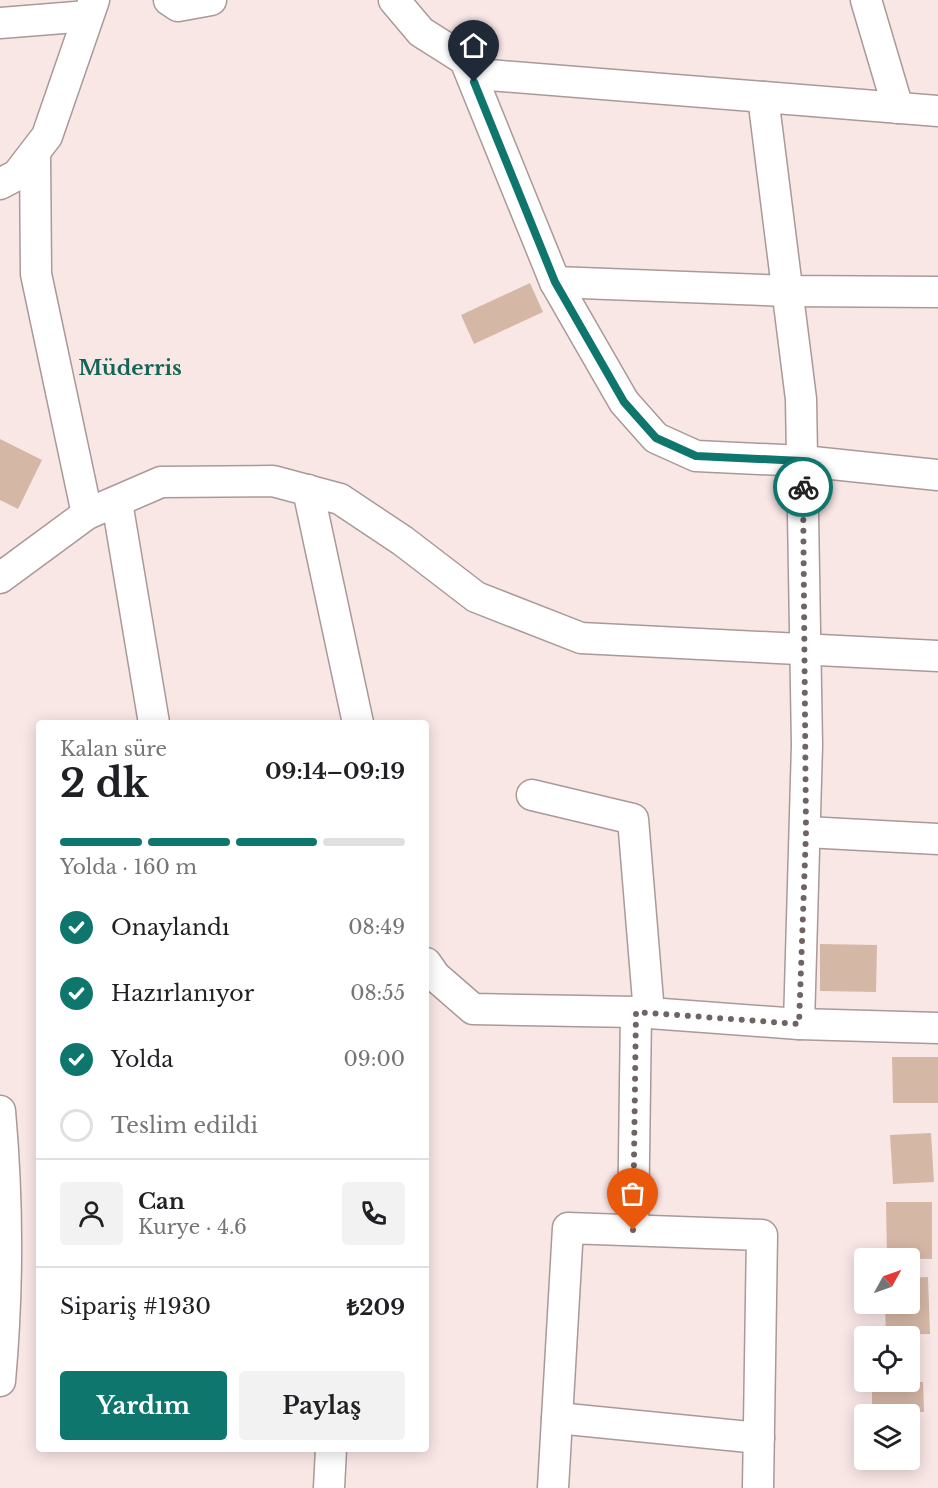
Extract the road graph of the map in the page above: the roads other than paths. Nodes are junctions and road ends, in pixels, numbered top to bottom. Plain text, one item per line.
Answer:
1 (169, 0) edge
2 (211, 0) edge
3 (866, 0) edge
4 (397, 1) edge
5 (91, 8) edge
6 (0, 23) edge
7 (465, 60) junction
8 (763, 97) junction
9 (898, 108) junction
10 (938, 111) edge
11 (35, 153) junction
12 (0, 184) edge
13 (555, 282) junction
14 (788, 291) junction
15 (938, 292) edge
16 (802, 461) junction
17 (938, 475) edge
18 (308, 490) junction
19 (117, 502) junction
20 (87, 514) junction
21 (0, 578) edge
22 (806, 650) junction
23 (938, 656) edge
24 (153, 720) edge
25 (357, 720) edge
26 (532, 795) dead end
27 (806, 832) junction
28 (938, 839) edge
29 (429, 967) edge
30 (642, 1013) junction
31 (799, 1024) junction
32 (938, 1028) edge
33 (0, 1111) edge
34 (633, 1230) junction
35 (2, 1328) edge
36 (0, 1381) edge
37 (557, 1418) junction
38 (759, 1438) junction
39 (331, 1452) edge
40 (329, 1488) edge
41 (553, 1488) edge
42 (758, 1488) edge

1 - 2 street
3 - 9 street
4 - 7 street
5 - 6 street
5 - 11 street
7 - 8 street
7 - 13 street
8 - 9 street
8 - 14 street
9 - 10 street
11 - 12 street
11 - 20 street
13 - 14 street
13 - 16 street
14 - 15 street
14 - 16 street
16 - 17 street
16 - 22 street
18 - 19 street
18 - 22 street
18 - 25 street
19 - 20 street
19 - 24 street
20 - 21 street
22 - 23 street
22 - 27 street
26 - 30 street
27 - 28 street
27 - 31 street
29 - 30 street
30 - 31 street
30 - 34 street
31 - 32 street
33 - 35 street
34 - 37 street
34 - 38 street
35 - 36 street
37 - 38 street
37 - 41 street
38 - 42 street
39 - 40 street

